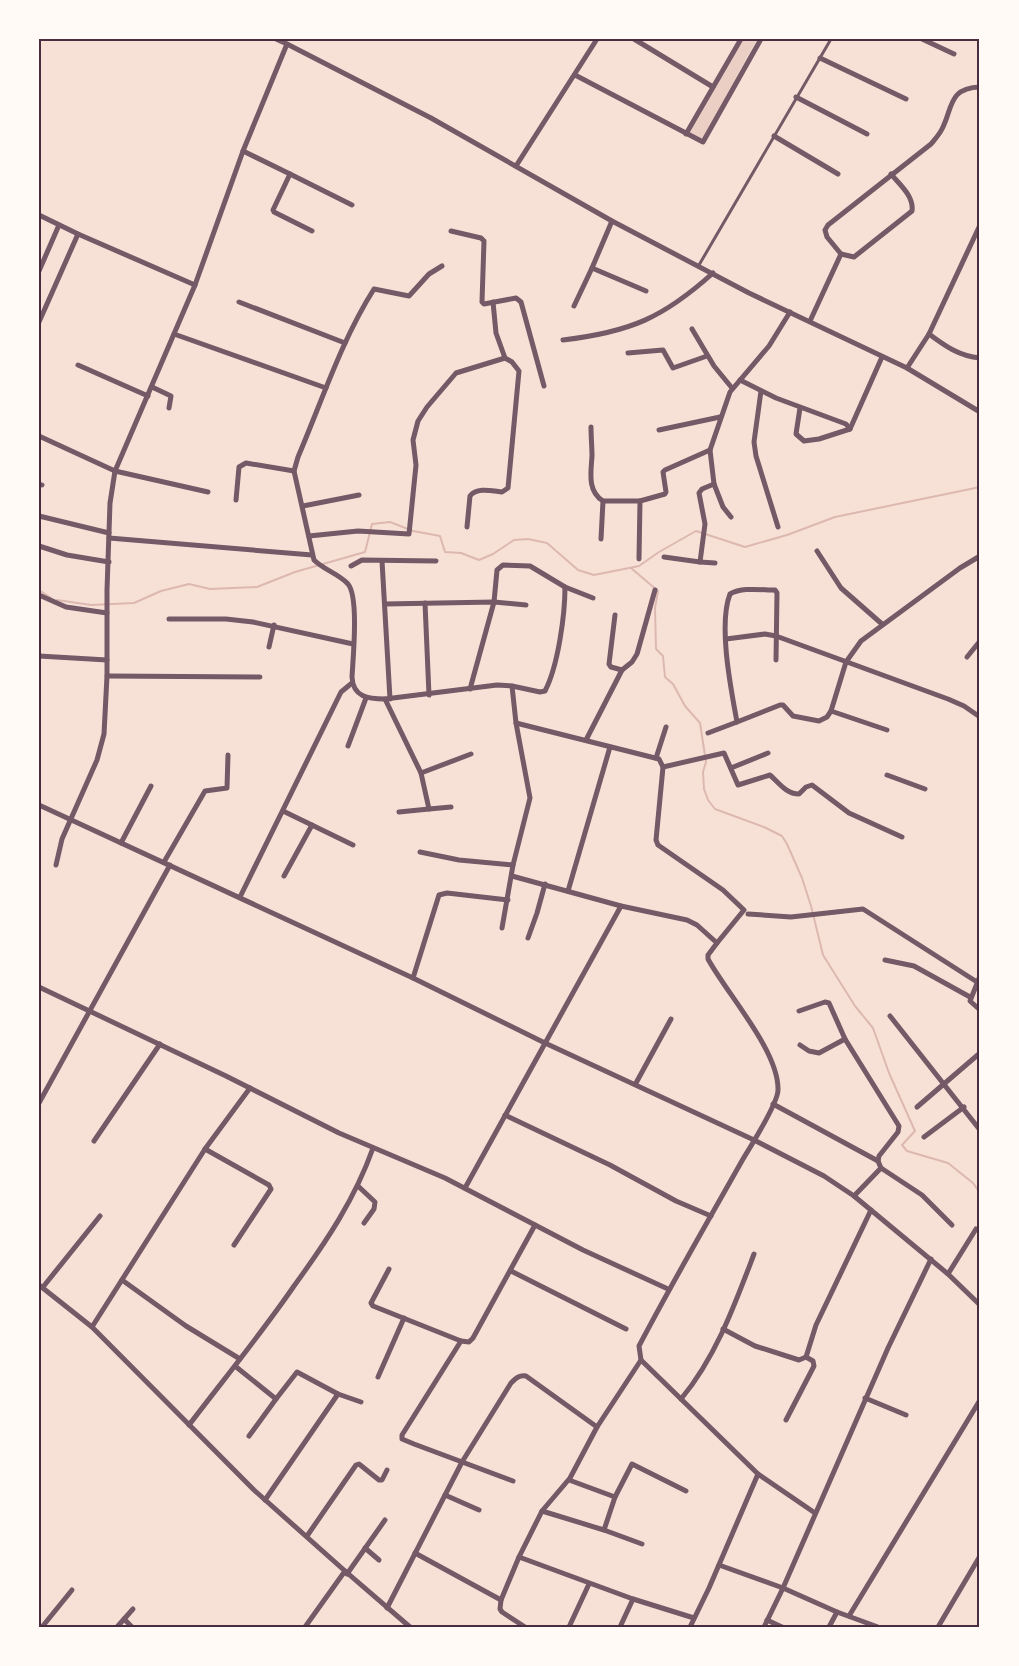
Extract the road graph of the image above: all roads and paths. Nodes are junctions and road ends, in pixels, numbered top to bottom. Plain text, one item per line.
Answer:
1 (276, 39) edge
2 (597, 39) edge
3 (634, 39) edge
4 (741, 39) edge
5 (761, 39) edge
6 (831, 39) edge
7 (922, 39) edge
8 (287, 44) junction
9 (954, 54) dead end
10 (820, 58) junction
11 (575, 75) junction
12 (713, 87) junction
13 (980, 87) edge
14 (796, 97) junction
15 (906, 99) dead end
16 (686, 134) junction
17 (867, 134) dead end
18 (774, 136) junction
19 (243, 151) junction
20 (516, 166) junction
21 (290, 174) junction
22 (838, 174) dead end
23 (891, 174) junction
24 (352, 205) dead end
25 (39, 216) edge
26 (612, 221) junction
27 (59, 225) junction
28 (980, 225) edge
29 (312, 231) dead end
30 (451, 231) dead end
31 (78, 234) junction
32 (842, 254) junction
33 (442, 266) dead end
34 (699, 266) junction
35 (592, 268) junction
36 (39, 272) edge
37 (713, 273) junction
38 (195, 285) junction
39 (646, 291) dead end
40 (239, 302) dead end
41 (493, 302) junction
42 (574, 306) dead end
43 (790, 312) junction
44 (810, 321) junction
45 (39, 322) edge
46 (692, 329) dead end
47 (174, 334) junction
48 (929, 334) junction
49 (563, 339) dead end
50 (345, 343) junction
51 (628, 353) dead end
52 (707, 356) junction
53 (882, 357) junction
54 (505, 358) junction
55 (980, 358) edge
56 (78, 365) dead end
57 (907, 368) junction
58 (740, 380) junction
59 (544, 386) dead end
60 (152, 387) junction
61 (327, 388) junction
62 (732, 388) junction
63 (760, 391) junction
64 (148, 396) junction
65 (169, 408) dead end
66 (800, 408) junction
67 (980, 412) edge
68 (720, 417) junction
69 (591, 427) dead end
70 (850, 429) junction
71 (659, 430) dead end
72 (39, 437) edge
73 (710, 450) junction
74 (115, 471) junction
75 (294, 471) junction
76 (714, 484) junction
77 (208, 492) dead end
78 (359, 495) dead end
79 (236, 500) dead end
80 (603, 501) junction
81 (640, 501) junction
82 (303, 506) junction
83 (39, 516) edge
84 (731, 518) dead end
85 (778, 526) dead end
86 (466, 527) dead end
87 (109, 536) junction
88 (309, 536) junction
89 (601, 539) dead end
90 (39, 546) edge
91 (817, 551) dead end
92 (980, 556) edge
93 (313, 557) junction
94 (664, 557) dead end
95 (639, 560) dead end
96 (382, 561) junction
97 (436, 561) dead end
98 (108, 562) junction
99 (700, 562) junction
100 (715, 563) dead end
101 (351, 566) dead end
102 (565, 587) junction
103 (655, 590) dead end
104 (39, 595) edge
105 (593, 598) dead end
106 (494, 602) junction
107 (425, 603) junction
108 (385, 604) junction
109 (525, 605) dead end
110 (107, 613) junction
111 (615, 615) dead end
112 (170, 619) dead end
113 (882, 624) junction
114 (274, 625) junction
115 (776, 636) junction
116 (726, 639) junction
117 (980, 641) edge
118 (353, 644) junction
119 (268, 647) dead end
120 (39, 656) edge
121 (967, 657) dead end
122 (107, 660) junction
123 (776, 660) dead end
124 (846, 662) junction
125 (622, 670) junction
126 (107, 676) junction
127 (260, 677) dead end
128 (352, 683) junction
129 (512, 686) junction
130 (470, 689) junction
131 (429, 695) junction
132 (366, 698) junction
133 (387, 699) junction
134 (831, 711) junction
135 (980, 717) edge
136 (737, 722) junction
137 (516, 723) junction
138 (666, 727) dead end
139 (887, 730) dead end
140 (708, 733) dead end
141 (586, 740) junction
142 (348, 746) dead end
143 (610, 747) junction
144 (768, 753) dead end
145 (471, 754) dead end
146 (228, 755) dead end
147 (656, 758) junction
148 (663, 767) junction
149 (731, 768) junction
150 (421, 773) junction
151 (887, 775) dead end
152 (152, 786) dead end
153 (925, 789) dead end
154 (39, 804) edge
155 (451, 807) dead end
156 (429, 809) junction
157 (283, 811) junction
158 (399, 812) dead end
159 (71, 819) junction
160 (312, 825) junction
161 (902, 837) dead end
162 (121, 843) junction
163 (353, 845) dead end
164 (420, 852) dead end
165 (164, 862) junction
166 (170, 865) junction
167 (513, 865) junction
168 (56, 866) dead end
169 (284, 876) dead end
170 (512, 876) junction
171 (545, 884) junction
172 (568, 891) junction
173 (240, 897) junction
174 (508, 900) junction
175 (621, 906) junction
176 (748, 914) dead end
177 (502, 928) dead end
178 (528, 938) dead end
179 (717, 943) junction
180 (885, 960) dead end
181 (413, 978) junction
182 (979, 979) edge
183 (39, 987) edge
184 (970, 997) junction
185 (980, 1010) edge
186 (90, 1011) junction
187 (799, 1011) dead end
188 (890, 1016) dead end
189 (671, 1019) dead end
190 (845, 1039) junction
191 (544, 1042) junction
192 (160, 1044) junction
193 (800, 1045) dead end
194 (980, 1053) edge
195 (636, 1083) junction
196 (946, 1084) junction
197 (249, 1088) junction
198 (39, 1103) edge
199 (773, 1104) junction
200 (917, 1107) dead end
201 (964, 1107) junction
202 (505, 1115) junction
203 (980, 1130) edge
204 (924, 1137) dead end
205 (754, 1140) junction
206 (94, 1141) dead end
207 (374, 1148) junction
208 (205, 1149) junction
209 (878, 1161) junction
210 (881, 1168) junction
211 (358, 1186) junction
212 (465, 1188) junction
213 (854, 1196) junction
214 (871, 1210) junction
215 (100, 1216) dead end
216 (711, 1216) junction
217 (364, 1223) dead end
218 (534, 1225) junction
219 (952, 1225) dead end
220 (976, 1229) dead end
221 (234, 1245) dead end
222 (754, 1254) dead end
223 (931, 1259) junction
224 (389, 1269) dead end
225 (511, 1271) junction
226 (948, 1274) junction
227 (122, 1280) junction
228 (41, 1286) edge
229 (668, 1289) junction
230 (980, 1305) edge
231 (404, 1318) junction
232 (92, 1327) junction
233 (626, 1329) dead end
234 (723, 1329) junction
235 (461, 1341) junction
236 (806, 1357) junction
237 (240, 1359) junction
238 (641, 1360) junction
239 (235, 1366) junction
240 (378, 1377) dead end
241 (338, 1394) junction
242 (865, 1398) junction
243 (276, 1399) junction
244 (681, 1399) junction
245 (980, 1400) edge
246 (362, 1402) dead end
247 (906, 1415) dead end
248 (786, 1420) dead end
249 (189, 1425) junction
250 (597, 1427) junction
251 (249, 1436) dead end
252 (462, 1462) junction
253 (387, 1470) dead end
254 (758, 1474) junction
255 (569, 1480) junction
256 (513, 1481) dead end
257 (686, 1491) dead end
258 (445, 1495) junction
259 (615, 1497) junction
260 (265, 1500) junction
261 (479, 1510) dead end
262 (542, 1511) junction
263 (815, 1513) junction
264 (385, 1520) dead end
265 (604, 1530) junction
266 (307, 1536) junction
267 (642, 1544) dead end
268 (365, 1548) junction
269 (415, 1553) junction
270 (980, 1556) edge
271 (519, 1557) junction
272 (379, 1560) dead end
273 (718, 1565) junction
274 (346, 1573) junction
275 (590, 1584) junction
276 (783, 1588) junction
277 (72, 1590) dead end
278 (633, 1599) junction
279 (501, 1600) junction
280 (387, 1608) junction
281 (133, 1609) dead end
282 (837, 1612) junction
283 (849, 1616) junction
284 (694, 1618) junction
285 (124, 1619) junction
286 (767, 1620) junction
287 (42, 1627) edge
288 (117, 1627) edge
289 (132, 1627) edge
290 (305, 1627) edge
291 (410, 1627) edge
292 (525, 1627) edge
293 (569, 1627) edge
294 (621, 1627) edge
295 (690, 1627) edge
296 (764, 1627) edge
297 (782, 1627) edge
298 (829, 1627) edge
299 (879, 1627) edge
300 (938, 1627) edge

1 - 8 street
2 - 11 street
3 - 12 street
4 - 12 street
5 - 16 street
6 - 10 lane
7 - 9 street
8 - 19 street
8 - 20 street
10 - 14 lane
10 - 15 street
11 - 16 street
11 - 20 street
12 - 16 street
13 - 23 street
14 - 17 street
14 - 18 lane
18 - 22 street
18 - 34 lane
19 - 21 street
19 - 38 street
20 - 26 street
21 - 24 street
21 - 29 street
23 - 32 street
23 - 32 street
25 - 27 street
26 - 34 street
26 - 35 street
27 - 31 street
27 - 36 street
28 - 48 street
30 - 41 street
31 - 38 street
31 - 45 street
32 - 44 street
33 - 50 street
34 - 37 street
35 - 39 street
35 - 42 street
37 - 43 street
37 - 49 street
38 - 47 street
40 - 50 street
41 - 54 street
41 - 59 street
43 - 44 street
43 - 58 street
44 - 53 street
46 - 52 street
47 - 60 street
47 - 61 street
48 - 55 street
48 - 57 street
50 - 61 street
51 - 52 street
52 - 62 street
53 - 57 street
53 - 70 street
54 - 86 street
54 - 88 street
56 - 64 street
57 - 67 street
58 - 62 street
58 - 63 street
60 - 64 street
60 - 65 street
61 - 75 street
62 - 68 street
63 - 66 street
63 - 85 street
64 - 74 street
66 - 70 street
66 - 70 street
68 - 71 street
68 - 73 street
69 - 80 street
72 - 74 street
73 - 76 street
73 - 81 street
74 - 77 street
74 - 87 street
75 - 79 street
75 - 82 street
76 - 84 street
76 - 99 street
78 - 82 street
80 - 81 street
80 - 89 street
81 - 95 street
82 - 88 street
83 - 87 street
87 - 93 street
87 - 98 street
88 - 93 street
90 - 98 street
91 - 113 street
92 - 113 street
93 - 118 street
94 - 99 street
96 - 97 street
96 - 101 street
96 - 108 street
98 - 110 street
99 - 100 street
102 - 105 street
102 - 106 street
102 - 129 street
103 - 125 street
104 - 110 street
106 - 107 street
106 - 109 street
106 - 130 street
107 - 108 street
107 - 131 street
108 - 133 street
110 - 122 street
111 - 125 street
112 - 114 street
113 - 124 street
114 - 118 street
114 - 119 street
115 - 116 street
115 - 116 street
115 - 123 street
115 - 124 street
116 - 136 street
117 - 121 street
118 - 128 street
120 - 122 street
122 - 126 street
124 - 134 street
124 - 135 street
125 - 141 street
126 - 127 street
126 - 159 street
128 - 132 street
128 - 157 street
129 - 130 street
129 - 137 street
130 - 131 street
131 - 133 street
132 - 133 street
132 - 142 street
133 - 150 street
134 - 136 street
134 - 139 street
136 - 140 street
137 - 141 street
137 - 167 street
138 - 147 street
141 - 143 street
143 - 147 street
143 - 172 street
144 - 149 street
145 - 150 street
146 - 165 street
147 - 148 street
148 - 149 street
148 - 179 street
149 - 161 street
150 - 156 street
151 - 153 street
152 - 162 street
154 - 159 street
155 - 156 street
156 - 158 street
157 - 160 street
157 - 173 street
159 - 162 street
159 - 168 street
160 - 163 street
160 - 169 street
162 - 165 street
164 - 167 street
165 - 166 street
166 - 173 street
166 - 186 street
167 - 170 street
170 - 171 street
170 - 174 street
171 - 172 street
171 - 178 street
172 - 175 street
173 - 181 street
174 - 177 street
174 - 181 street
175 - 179 street
175 - 191 street
176 - 182 street
179 - 199 street
180 - 184 street
181 - 191 street
182 - 184 street
183 - 186 street
184 - 185 street
186 - 192 street
186 - 198 street
187 - 190 street
188 - 196 street
189 - 195 street
190 - 193 street
190 - 209 street
191 - 195 street
191 - 202 street
192 - 197 street
192 - 206 street
194 - 196 street
195 - 205 street
196 - 200 street
196 - 201 street
197 - 207 street
197 - 208 street
199 - 205 street
199 - 209 street
201 - 203 street
201 - 204 street
202 - 212 street
202 - 216 street
205 - 213 street
205 - 216 street
207 - 211 street
207 - 212 street
208 - 221 street
208 - 227 street
209 - 210 street
210 - 213 street
210 - 219 street
211 - 217 street
211 - 237 street
212 - 218 street
213 - 214 street
214 - 223 street
214 - 236 street
215 - 228 street
216 - 229 street
218 - 225 street
218 - 229 street
220 - 226 street
222 - 234 street
223 - 226 street
223 - 242 street
224 - 231 street
225 - 233 street
225 - 235 street
226 - 230 street
227 - 232 street
227 - 237 street
228 - 232 street
229 - 238 street
231 - 235 street
231 - 240 street
232 - 249 street
234 - 236 street
234 - 244 street
235 - 252 street
236 - 248 street
237 - 239 street
238 - 244 street
238 - 250 street
239 - 243 street
239 - 249 street
241 - 243 street
241 - 246 street
241 - 260 street
242 - 247 street
242 - 263 street
243 - 251 street
244 - 254 street
245 - 283 street
249 - 260 street
250 - 252 street
250 - 255 street
252 - 256 street
252 - 258 street
253 - 266 street
254 - 263 street
254 - 273 street
255 - 259 street
255 - 262 street
257 - 259 street
258 - 261 street
258 - 269 street
259 - 265 street
260 - 266 street
262 - 265 street
262 - 271 street
263 - 276 street
264 - 268 street
265 - 267 street
266 - 274 street
268 - 272 street
268 - 274 street
269 - 279 street
269 - 280 street
270 - 300 street
271 - 275 street
271 - 279 street
273 - 276 street
273 - 284 street
274 - 280 street
274 - 290 street
275 - 278 street
275 - 293 street
276 - 282 street
276 - 286 street
277 - 287 street
278 - 284 street
278 - 294 street
279 - 292 street
280 - 291 street
281 - 285 street
282 - 283 street
282 - 298 street
283 - 299 street
284 - 295 street
285 - 288 street
285 - 289 street
286 - 296 street
286 - 297 street

